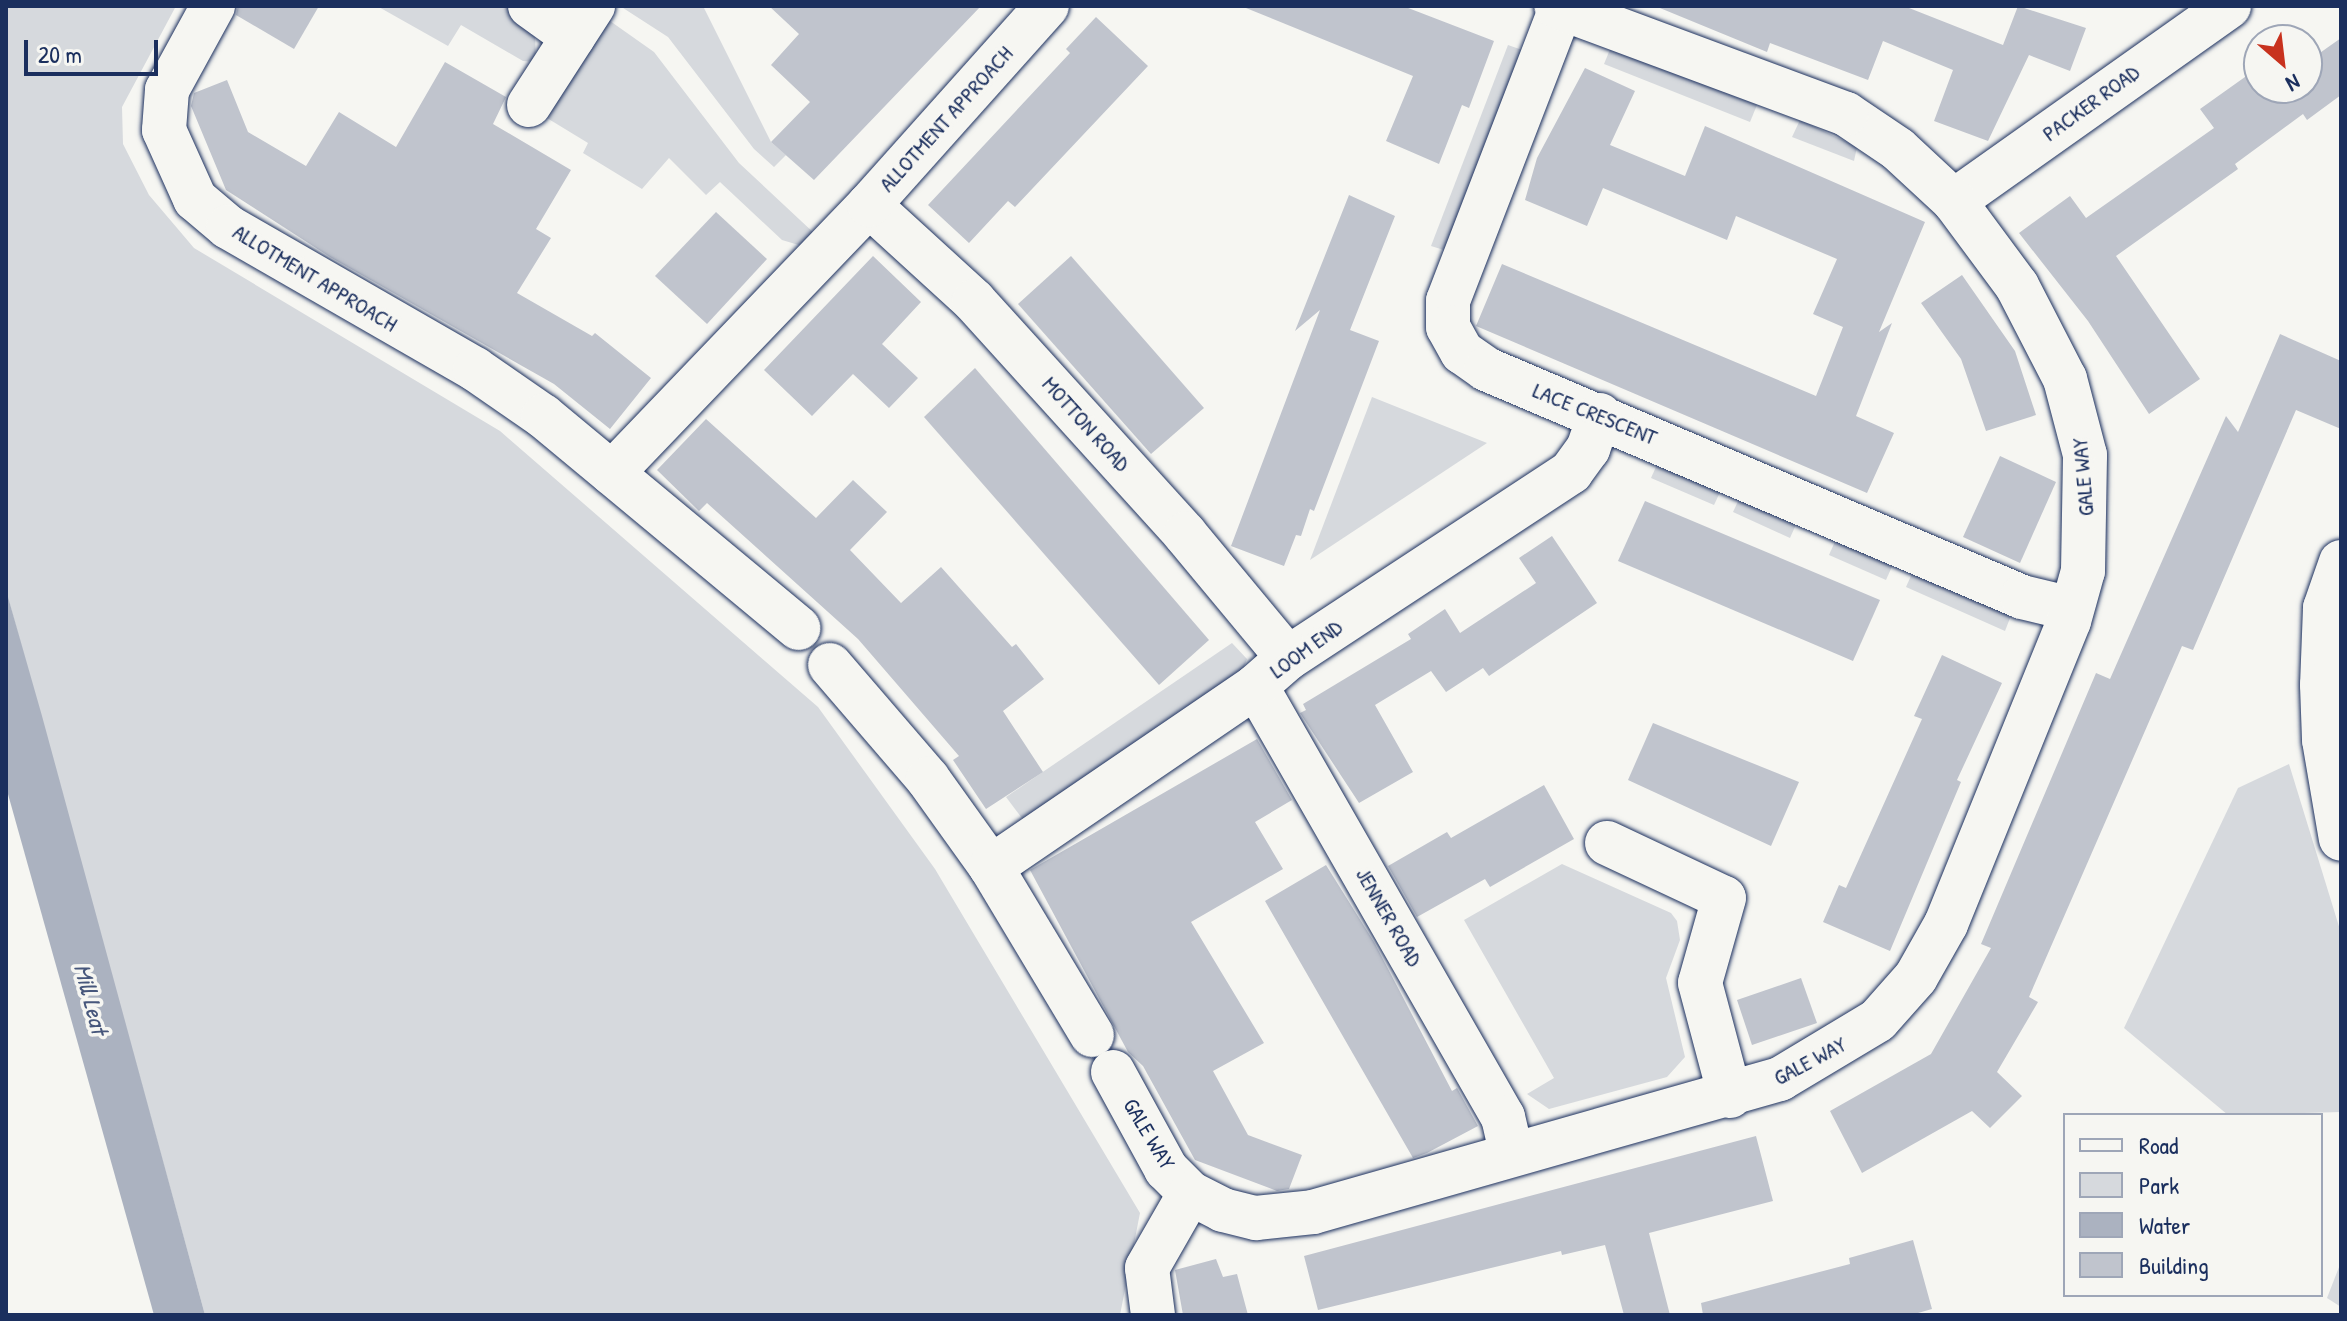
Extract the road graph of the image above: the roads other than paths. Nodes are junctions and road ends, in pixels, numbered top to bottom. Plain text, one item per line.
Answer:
1 (213, 6) edge
2 (530, 6) edge
3 (1047, 6) edge
4 (2229, 6) edge
5 (1558, 7) edge
6 (1628, 18) edge
7 (583, 22) edge
8 (529, 105) dead end
9 (1954, 201) junction
10 (869, 205) junction
11 (1600, 415) junction
12 (612, 473) junction
13 (2341, 562) edge
14 (2072, 609) junction
15 (798, 628) dead end
16 (1288, 658) junction
17 (830, 665) dead end
18 (1256, 686) junction
19 (2341, 839) edge
20 (1607, 843) dead end
21 (991, 867) junction
22 (1730, 1096) junction
23 (1511, 1153) junction
24 (1190, 1193) junction
25 (1153, 1315) edge

1 - 12 street, ALLOTMENT APPROACH
2 - 7 street
3 - 10 street, ALLOTMENT APPROACH
4 - 9 street, PACKER ROAD
5 - 6 street, GALE WAY
5 - 11 street, LACE CRESCENT
6 - 9 street, GALE WAY
7 - 8 street
9 - 14 street, GALE WAY
10 - 12 street, ALLOTMENT APPROACH
10 - 16 street, MOTTON ROAD
11 - 14 street, LACE CRESCENT
11 - 16 street, LOOM END
12 - 15 street, ALLOTMENT APPROACH
13 - 19 street
14 - 22 street, GALE WAY
16 - 18 street, LOOM END
17 - 21 street
18 - 21 street, LOOM END
18 - 23 street, JENNER ROAD
20 - 22 street
21 - 24 street, GALE WAY
22 - 23 street, GALE WAY
23 - 24 street, GALE WAY
24 - 25 street, GALE WAY

